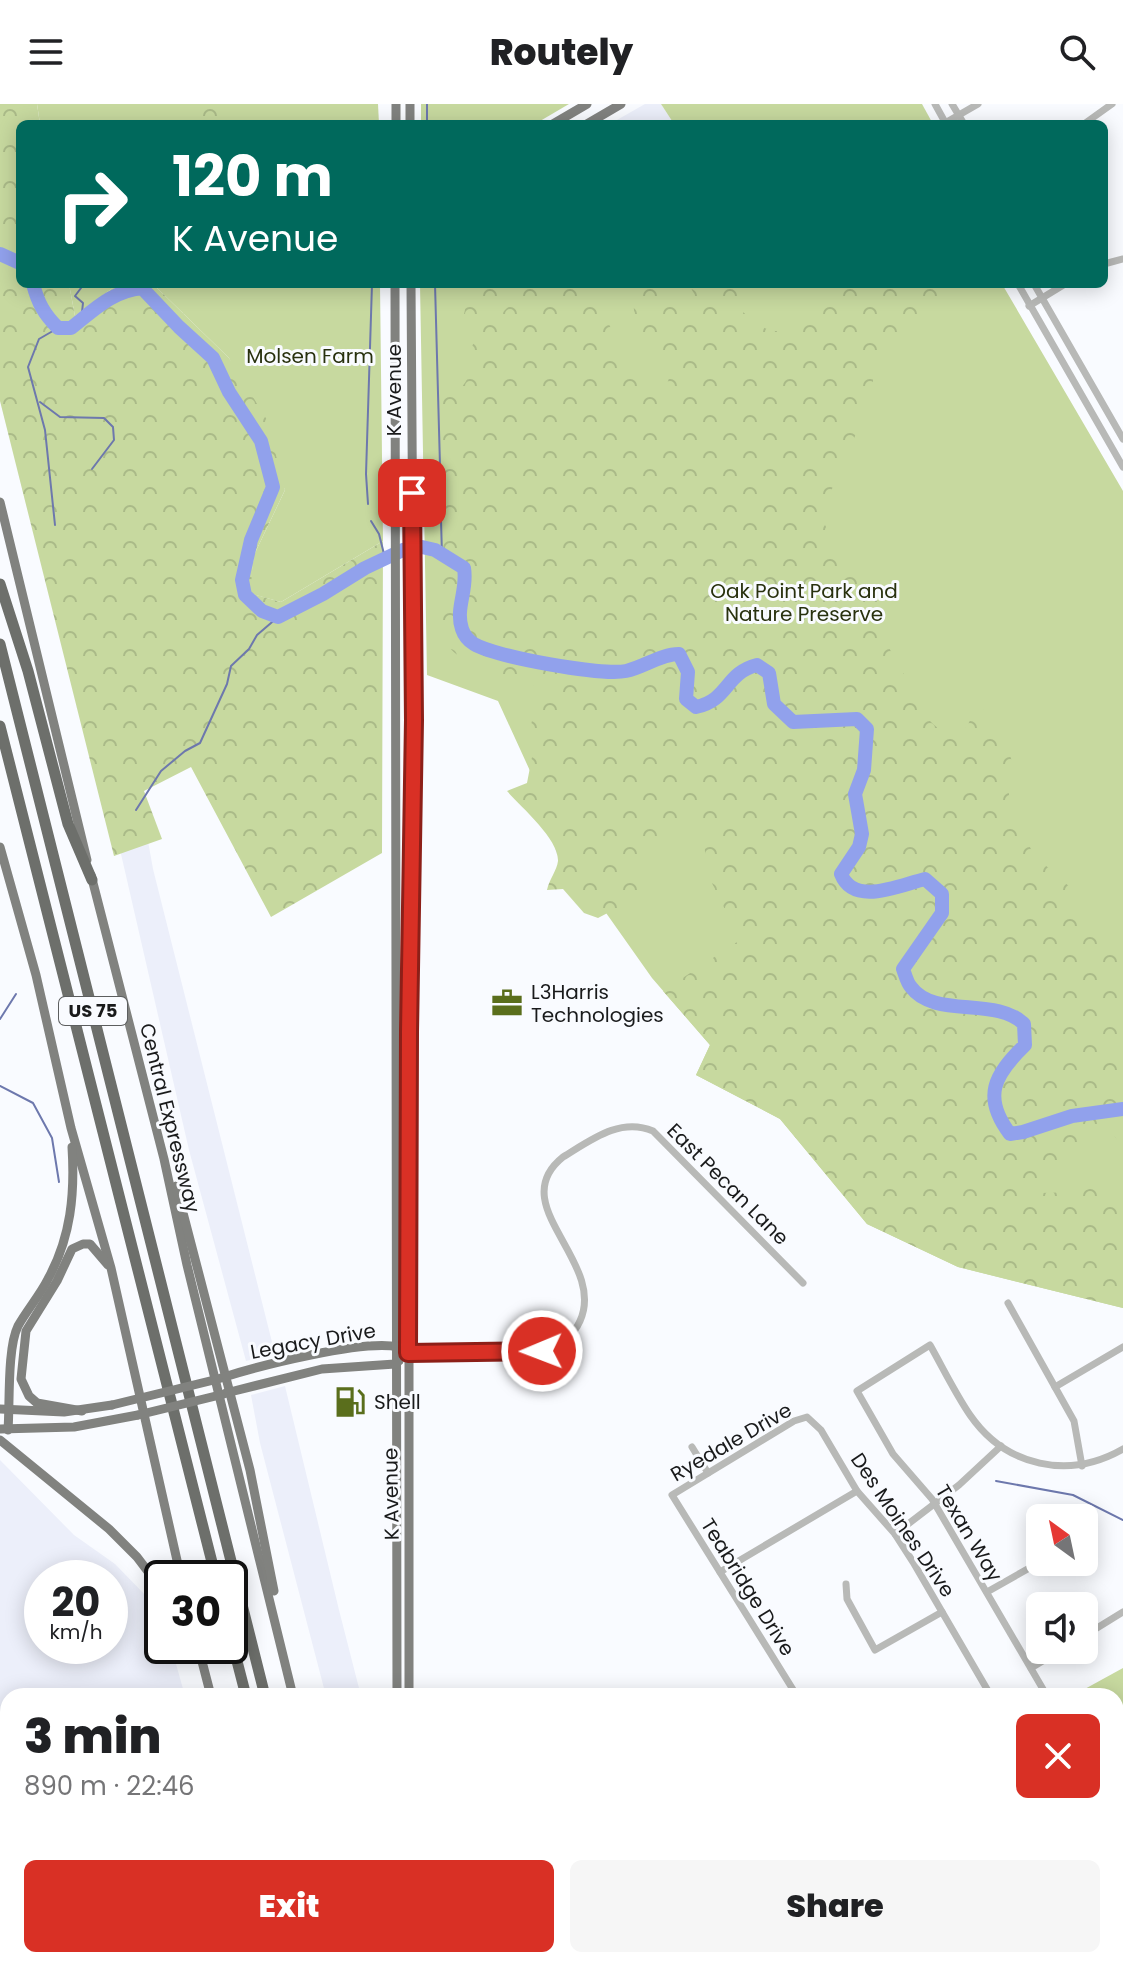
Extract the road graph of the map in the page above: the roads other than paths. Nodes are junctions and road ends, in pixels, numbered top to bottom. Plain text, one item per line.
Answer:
1 (590, 104) edge
2 (621, 104) edge
3 (952, 104) edge
4 (978, 104) edge
5 (1112, 104) edge
6 (959, 115) junction
7 (600, 116) junction
8 (560, 120) edge
9 (594, 120) edge
10 (952, 120) edge
11 (962, 120) edge
12 (1090, 120) edge
13 (395, 288) edge
14 (411, 288) edge
15 (1020, 288) edge
16 (1036, 288) edge
17 (1059, 288) edge
18 (1041, 299) junction
19 (1029, 306) junction
20 (1123, 439) edge
21 (1123, 467) edge
22 (0, 502) edge
23 (0, 584) edge
24 (0, 644) edge
25 (0, 726) edge
26 (394, 806) junction
27 (413, 806) junction
28 (0, 847) edge
29 (92, 880) junction
30 (412, 949) junction
31 (396, 950) junction
32 (410, 1068) junction
33 (397, 1069) junction
34 (156, 1126) junction
35 (71, 1128) junction
36 (111, 1268) junction
37 (803, 1283) dead end
38 (1008, 1303) dead end
39 (395, 1345) junction
40 (1123, 1347) edge
41 (408, 1353) junction
42 (320, 1354) junction
43 (395, 1364) junction
44 (322, 1369) junction
45 (222, 1377) junction
46 (1055, 1387) junction
47 (227, 1393) junction
48 (5, 1410) edge
49 (82, 1411) junction
50 (807, 1417) joint
51 (4, 1430) edge
52 (0, 1440) edge
53 (1001, 1446) junction
54 (692, 1447) dead end
55 (1123, 1449) edge
56 (1082, 1466) junction
57 (396, 1468) junction
58 (409, 1469) junction
59 (708, 1473) junction
60 (857, 1491) junction
61 (672, 1495) joint
62 (935, 1504) junction
63 (895, 1534) junction
64 (177, 1560) edge
65 (211, 1560) edge
66 (144, 1566) edge
67 (1026, 1570) edge
68 (398, 1571) junction
69 (410, 1571) junction
70 (720, 1572) junction
71 (846, 1584) dead end
72 (987, 1592) junction
73 (942, 1612) junction
74 (1123, 1612) edge
75 (1098, 1627) edge
76 (284, 1657) junction
77 (200, 1664) edge
78 (203, 1664) edge
79 (238, 1664) edge
80 (1038, 1664) edge
81 (1031, 1668) junction
82 (208, 1683) junction
83 (209, 1688) edge
84 (244, 1688) edge
85 (263, 1688) edge
86 (291, 1688) edge
87 (397, 1688) edge
88 (409, 1688) edge
89 (792, 1688) edge
90 (983, 1688) edge
91 (1042, 1688) edge

1 - 7 main road
1 - 8 main road
2 - 7 main road
3 - 6 street
4 - 6 street
5 - 12 street
6 - 10 street
6 - 11 street
7 - 9 main road
13 - 26 main road, K Avenue
14 - 27 main road, K Avenue
15 - 19 street
16 - 18 street
17 - 18 street
18 - 19 street
18 - 20 street
19 - 21 street
22 - 29 main road, Central Expressway
23 - 29 highway
24 - 85 highway, US 75
25 - 65 highway, US 75
26 - 27 main road
26 - 31 main road, K Avenue
27 - 30 main road, K Avenue
28 - 35 main road
29 - 34 main road, Central Expressway
30 - 31 main road
30 - 32 main road, K Avenue
31 - 33 main road, K Avenue
32 - 33 main road
32 - 41 main road, K Avenue
33 - 39 main road, K Avenue
34 - 45 main road
34 - 76 main road, Central Expressway
35 - 36 main road
35 - 48 main road
36 - 49 main road
36 - 64 main road
37 - 41 street, East Pecan Lane
38 - 46 street
39 - 41 main road, Legacy Drive
39 - 42 main road, Legacy Drive
39 - 43 main road, K Avenue
40 - 46 street
41 - 43 main road, Legacy Drive
41 - 58 main road, K Avenue
42 - 44 main road
42 - 45 main road, Legacy Drive
43 - 44 main road, Legacy Drive
43 - 57 main road, K Avenue
44 - 47 main road, Legacy Drive
45 - 47 main road
45 - 49 main road, Legacy Drive, bridge
46 - 56 street
47 - 51 main road, Legacy Drive, bridge
47 - 76 main road
48 - 49 main road, Legacy Drive
48 - 51 main road
50 - 59 street, Ryedale Drive
50 - 60 street, Des Moines Drive
52 - 66 main road
53 - 56 street
53 - 62 street
53 - 62 street, Texan Way
54 - 59 street
55 - 56 street
57 - 58 main road
57 - 68 main road, K Avenue
58 - 69 main road, K Avenue
59 - 61 street, Ryedale Drive
60 - 63 street, Des Moines Drive
60 - 70 street
61 - 70 street, Teabridge Drive
62 - 63 street
62 - 72 street, Texan Way
63 - 73 street, Des Moines Drive
67 - 72 street
68 - 69 main road
68 - 87 main road, K Avenue
69 - 88 main road, K Avenue
70 - 89 street, Teabridge Drive
71 - 73 street
72 - 81 street, Texan Way
73 - 90 street, Des Moines Drive
74 - 75 street
76 - 86 main road, Central Expressway
77 - 82 main road
78 - 82 main road
79 - 84 highway
80 - 81 street
81 - 91 street, Texan Way
82 - 83 main road

